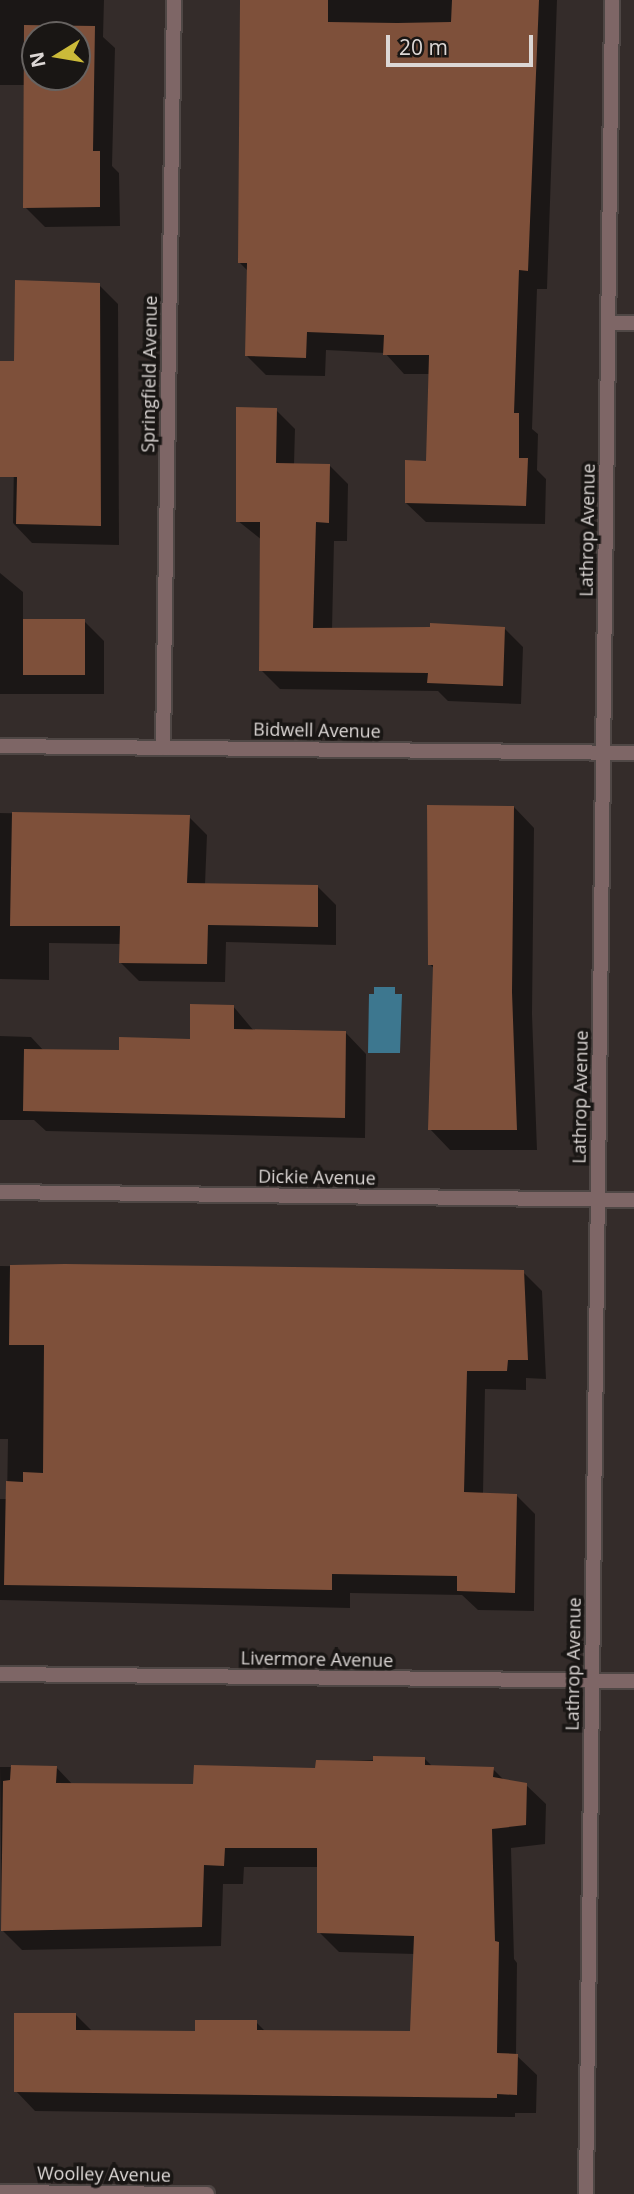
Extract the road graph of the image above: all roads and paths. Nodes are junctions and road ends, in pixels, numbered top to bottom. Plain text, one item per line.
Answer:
1 (174, 0) edge
2 (612, 0) edge
3 (609, 323) junction
4 (634, 323) edge
5 (0, 746) edge
6 (163, 748) junction
7 (603, 752) junction
8 (634, 753) edge
9 (0, 1192) edge
10 (598, 1199) junction
11 (634, 1200) edge
12 (0, 1674) edge
13 (593, 1681) junction
14 (634, 1681) edge
15 (0, 2192) edge
16 (207, 2194) edge
17 (586, 2194) edge

1 - 6 street, Springfield Avenue
2 - 3 street, Lathrop Avenue
3 - 4 street
3 - 7 street, Lathrop Avenue
5 - 6 street, Bidwell Avenue
6 - 7 street, Bidwell Avenue
7 - 8 street, Bidwell Avenue
7 - 10 street, Lathrop Avenue
9 - 10 street, Dickie Avenue
10 - 11 street, Dickie Avenue
10 - 13 street, Lathrop Avenue
12 - 13 street, Livermore Avenue
13 - 14 street, Livermore Avenue
13 - 17 street, Lathrop Avenue
15 - 16 street, Woolley Avenue

